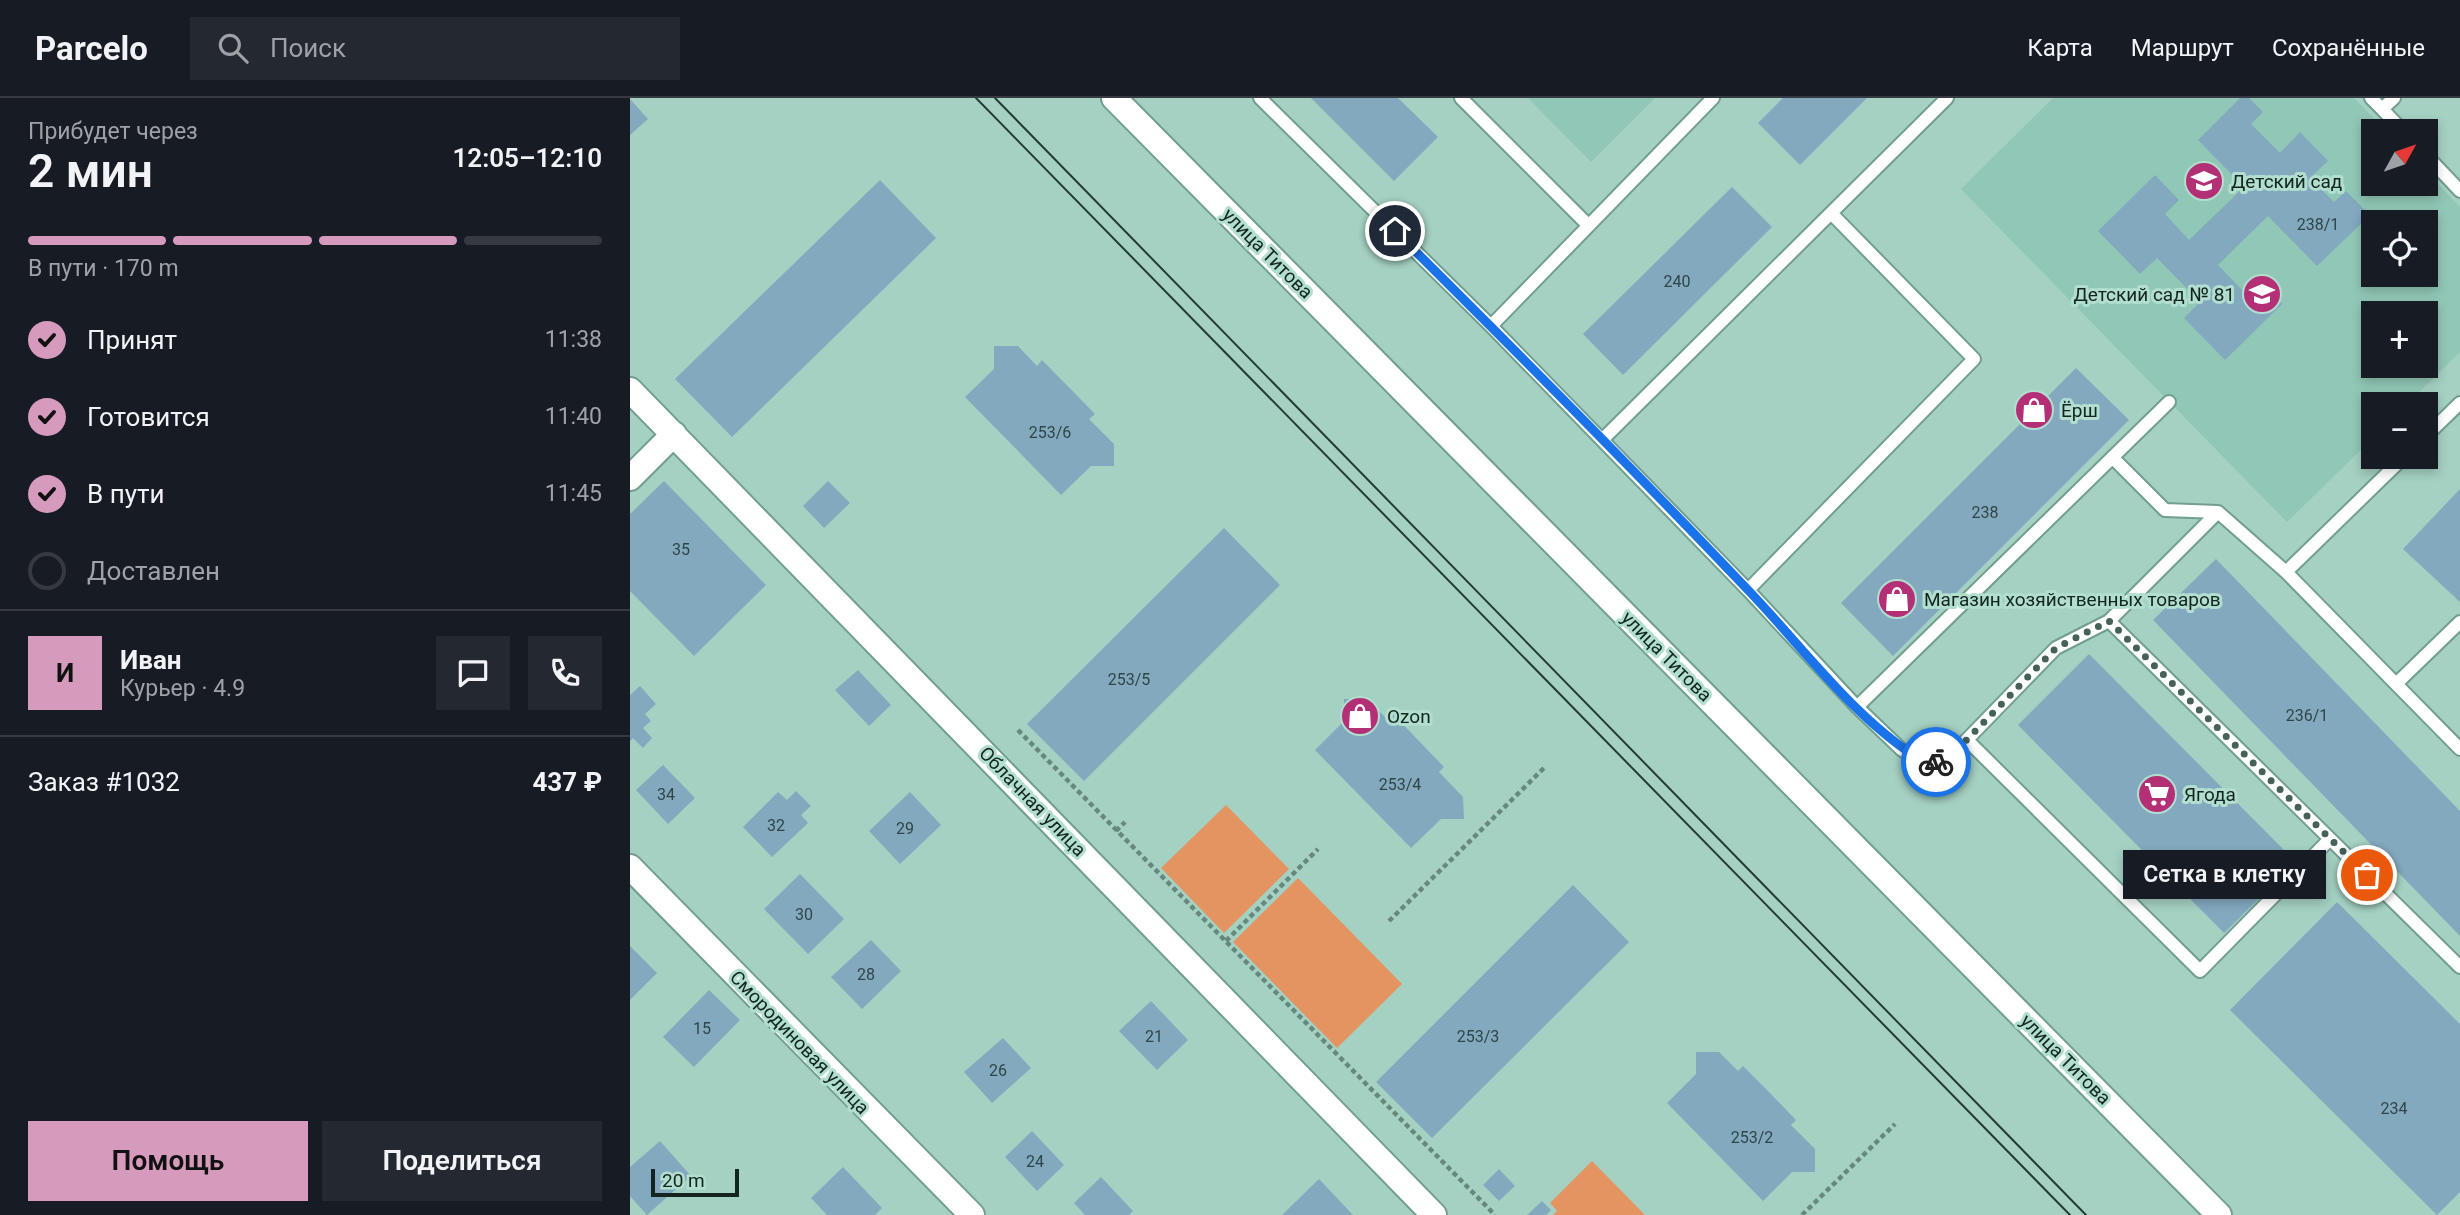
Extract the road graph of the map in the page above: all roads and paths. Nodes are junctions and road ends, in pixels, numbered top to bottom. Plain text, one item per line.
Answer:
1 (1114, 98) edge
2 (1260, 98) edge
3 (1461, 98) edge
4 (1713, 98) edge
5 (1947, 98) edge
6 (2371, 98) edge
7 (2393, 98) edge
8 (2382, 109) junction
9 (2392, 119) edge
10 (2438, 168) edge
11 (2460, 191) edge
12 (1831, 213) junction
13 (1588, 225) junction
14 (1491, 326) junction
15 (630, 390) edge
16 (2169, 402) dead end
17 (2460, 402) edge
18 (2438, 424) edge
19 (674, 434) junction
20 (1602, 440) junction
21 (2113, 458) junction
22 (2392, 469) edge
23 (630, 478) edge
24 (2218, 512) junction
25 (2286, 572) junction
26 (1748, 590) junction
27 (2109, 621) junction
28 (2460, 622) edge
29 (2396, 684) junction
30 (1857, 707) junction
31 (1018, 730) dead end
32 (1967, 740) junction
33 (2460, 749) edge
34 (1544, 768) dead end
35 (1125, 822) dead end
36 (1116, 831) junction
37 (2330, 839) junction
38 (1318, 849) dead end
39 (630, 867) edge
40 (1389, 921) dead end
41 (1226, 941) junction
42 (2460, 967) edge
43 (1354, 1061) dead end
44 (1349, 1066) junction
45 (1895, 1124) dead end
46 (1473, 1181) dead end
47 (1467, 1186) junction
48 (972, 1215) edge
49 (1434, 1215) edge
50 (1495, 1215) edge
51 (1802, 1215) edge
52 (2219, 1215) edge

1 - 52 street, улица Титова
2 - 14 lane
3 - 13 lane
4 - 13 lane
5 - 12 lane
6 - 8 lane
7 - 8 lane
8 - 9 lane
10 - 11 lane
12 - 20 lane
12 - 26 lane
13 - 14 lane
14 - 20 lane
15 - 19 street, Облачная улица
16 - 21 lane
17 - 18 lane
19 - 23 street
19 - 49 street, Облачная улица
20 - 26 lane
21 - 24 lane
21 - 30 lane
22 - 25 lane
24 - 25 lane
24 - 27 lane
25 - 29 lane
26 - 30 lane
27 - 32 lane
27 - 37 lane
28 - 29 lane
29 - 33 lane
30 - 32 lane
31 - 36 path
32 - 37 lane
34 - 40 path
35 - 36 path
36 - 41 path
37 - 42 lane
38 - 41 path
39 - 48 street, Смородиновая улица
41 - 44 path
43 - 44 path
44 - 47 path
45 - 51 path
46 - 47 path
47 - 50 path

